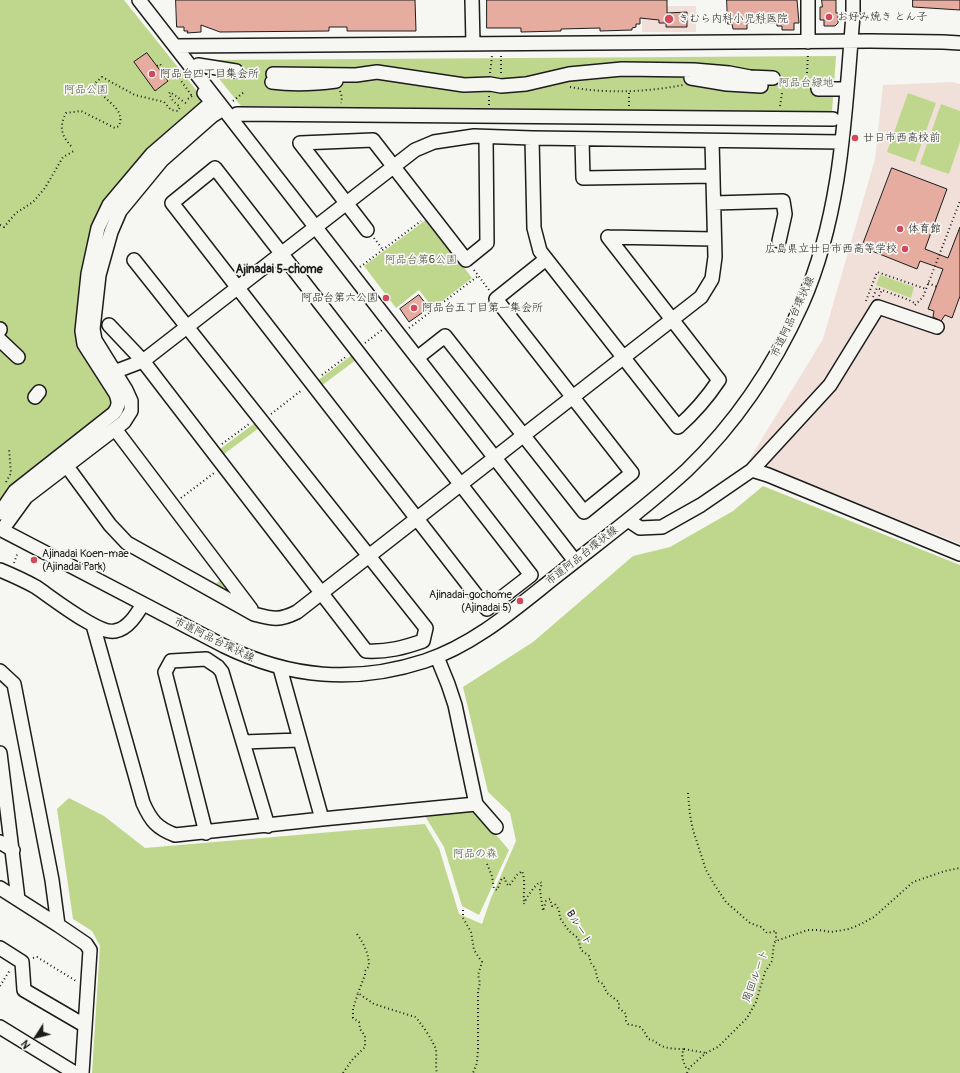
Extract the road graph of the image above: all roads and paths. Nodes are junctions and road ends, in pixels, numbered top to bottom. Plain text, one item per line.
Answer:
1 (130, 0) edge
2 (139, 0) edge
3 (472, 0) edge
4 (808, 0) edge
5 (853, 0) edge
6 (851, 41) junction
7 (960, 43) edge
8 (473, 44) junction
9 (175, 46) junction
10 (808, 46) junction
11 (198, 65) dead end
12 (157, 66) dead end
13 (236, 72) dead end
14 (807, 73) dead end
15 (356, 75) junction
16 (546, 80) junction
17 (336, 81) junction
18 (684, 85) dead end
19 (776, 86) joint
20 (818, 90) dead end
21 (846, 90) junction
22 (629, 92) junction
23 (197, 101) junction
24 (223, 109) junction
25 (628, 110) dead end
26 (780, 111) dead end
27 (237, 114) dead end
28 (338, 115) junction
29 (718, 118) junction
30 (833, 119) dead end
31 (486, 137) junction
32 (532, 138) junction
33 (582, 139) junction
34 (715, 141) junction
35 (842, 142) junction
36 (71, 146) dead end
37 (74, 151) dead end
38 (394, 166) junction
39 (713, 176) junction
40 (960, 200) edge
41 (714, 202) junction
42 (347, 203) junction
43 (431, 214) junction
44 (0, 225) edge
45 (315, 227) junction
46 (367, 230) dead end
47 (714, 239) junction
48 (779, 241) dead end
49 (281, 253) junction
50 (546, 259) junction
51 (134, 260) dead end
52 (466, 260) junction
53 (352, 274) junction
54 (478, 276) junction
55 (928, 283) junction
56 (936, 287) dead end
57 (237, 288) junction
58 (926, 289) junction
59 (882, 290) dead end
60 (496, 299) junction
61 (866, 302) dead end
62 (870, 302) dead end
63 (916, 304) dead end
64 (672, 319) junction
65 (109, 325) dead end
66 (187, 327) junction
67 (937, 327) dead end
68 (399, 335) junction
69 (0, 340) edge
70 (18, 357) dead end
71 (417, 358) junction
72 (624, 358) junction
73 (143, 361) junction
74 (339, 363) dead end
75 (330, 369) dead end
76 (114, 372) junction
77 (311, 383) junction
78 (573, 397) junction
79 (262, 421) junction
80 (115, 429) junction
81 (239, 431) dead end
82 (524, 436) junction
83 (229, 439) dead end
84 (9, 449) dead end
85 (495, 458) junction
86 (66, 465) junction
87 (224, 466) junction
88 (752, 470) junction
89 (461, 484) junction
90 (4, 487) dead end
91 (172, 505) junction
92 (0, 513) edge
93 (417, 519) junction
94 (628, 520) junction
95 (1, 529) edge
96 (18, 551) dead end
97 (960, 554) edge
98 (369, 556) junction
99 (575, 562) junction
100 (13, 566) dead end
101 (220, 568) junction
102 (0, 570) edge
103 (203, 586) junction
104 (322, 593) junction
105 (144, 604) junction
106 (254, 614) junction
107 (92, 625) junction
108 (437, 656) junction
109 (280, 668) junction
110 (0, 671) edge
111 (299, 740) junction
112 (243, 742) junction
113 (0, 756) edge
114 (688, 793) dead end
115 (476, 804) junction
116 (322, 819) junction
117 (268, 826) junction
118 (496, 827) dead end
119 (206, 833) junction
120 (0, 842) edge
121 (13, 850) junction
122 (487, 864) dead end
123 (960, 868) edge
124 (0, 888) edge
125 (18, 899) junction
126 (463, 910) dead end
127 (58, 925) junction
128 (357, 934) dead end
129 (776, 941) junction
130 (0, 948) edge
131 (19, 960) junction
132 (0, 986) edge
133 (87, 988) junction
134 (358, 993) junction
135 (84, 1025) junction
136 (0, 1027) edge
137 (684, 1049) junction
138 (706, 1053) junction
139 (687, 1072) edge
140 (75, 1073) edge
141 (82, 1073) edge
142 (343, 1073) edge
143 (437, 1073) edge
144 (473, 1073) edge

1 - 23 street
2 - 9 street
3 - 8 street
4 - 10 street
5 - 6 street, 市道阿品台環状線
6 - 7 street
6 - 10 street
6 - 21 street, 市道阿品台環状線
8 - 9 street
8 - 10 street
9 - 24 street
10 - 14 path
11 - 13 street
12 - 23 path
15 - 16 street
15 - 17 street
15 - 17 street
16 - 19 street
16 - 22 path
17 - 28 path
18 - 22 path
19 - 26 path
20 - 21 street
21 - 35 street, 市道阿品台環状線
22 - 25 path
23 - 36 path
23 - 92 street
24 - 45 street
24 - 76 street
27 - 28 street
28 - 29 street
29 - 30 street
29 - 34 street
31 - 32 street
31 - 38 street
31 - 52 street
32 - 33 street
32 - 50 street
33 - 34 street
33 - 39 street
34 - 35 street
34 - 39 street
35 - 94 street, 市道阿品台環状線
37 - 44 path
38 - 42 street
38 - 42 street
38 - 43 street
39 - 41 street
40 - 55 path
41 - 47 street
41 - 48 street
42 - 45 street
42 - 46 street
43 - 52 street
43 - 53 path
45 - 49 street
45 - 53 street
47 - 64 street
47 - 64 street
49 - 57 street
49 - 57 street
49 - 89 street
50 - 60 street
50 - 72 street
51 - 66 street
52 - 54 path
53 - 68 street
54 - 60 path
54 - 68 path
55 - 56 path
55 - 58 path
57 - 66 street
57 - 77 street
58 - 61 path
58 - 63 path
59 - 62 path
60 - 78 street
64 - 72 street
64 - 72 street
65 - 73 street
66 - 73 street
66 - 79 street
67 - 88 street
68 - 71 street
69 - 70 street
71 - 82 street
71 - 85 street
72 - 78 street
73 - 76 street
73 - 87 street
74 - 75 path
76 - 80 street
77 - 79 path
77 - 93 street
78 - 82 street
78 - 82 street
79 - 98 street
80 - 86 street
80 - 91 street
81 - 83 path
82 - 85 street
84 - 90 path
85 - 89 street
85 - 99 street
86 - 95 street
86 - 103 street
87 - 91 path
87 - 104 street
88 - 94 street
88 - 97 street
89 - 93 street
89 - 93 street
91 - 101 street
93 - 98 street
94 - 99 street, 市道阿品台環状線
95 - 105 street, 市道阿品台環状線
96 - 100 path
98 - 104 street
98 - 104 street
99 - 108 street, 市道阿品台環状線
101 - 103 street
101 - 106 street
102 - 107 street
103 - 106 street
104 - 106 street
105 - 107 street
105 - 109 street, 市道阿品台環状線
107 - 119 street
108 - 109 street, 市道阿品台環状線
108 - 115 street
109 - 111 street
110 - 127 street
111 - 112 street
111 - 116 street
112 - 117 street
112 - 119 street
113 - 121 street
114 - 129 path
115 - 116 street
115 - 118 street
116 - 117 street
117 - 119 street
120 - 121 street
121 - 125 street
122 - 137 path, Bルート
123 - 129 path, 周回ルート
124 - 125 street
125 - 127 street
126 - 144 path
127 - 133 street
128 - 134 path
129 - 138 path, 周回ルート
130 - 131 street
131 - 132 path
131 - 133 path
131 - 135 street
133 - 135 street
134 - 142 path
134 - 143 path
135 - 141 street
136 - 140 street
137 - 138 path
137 - 139 path
138 - 139 path, 周回ルート

